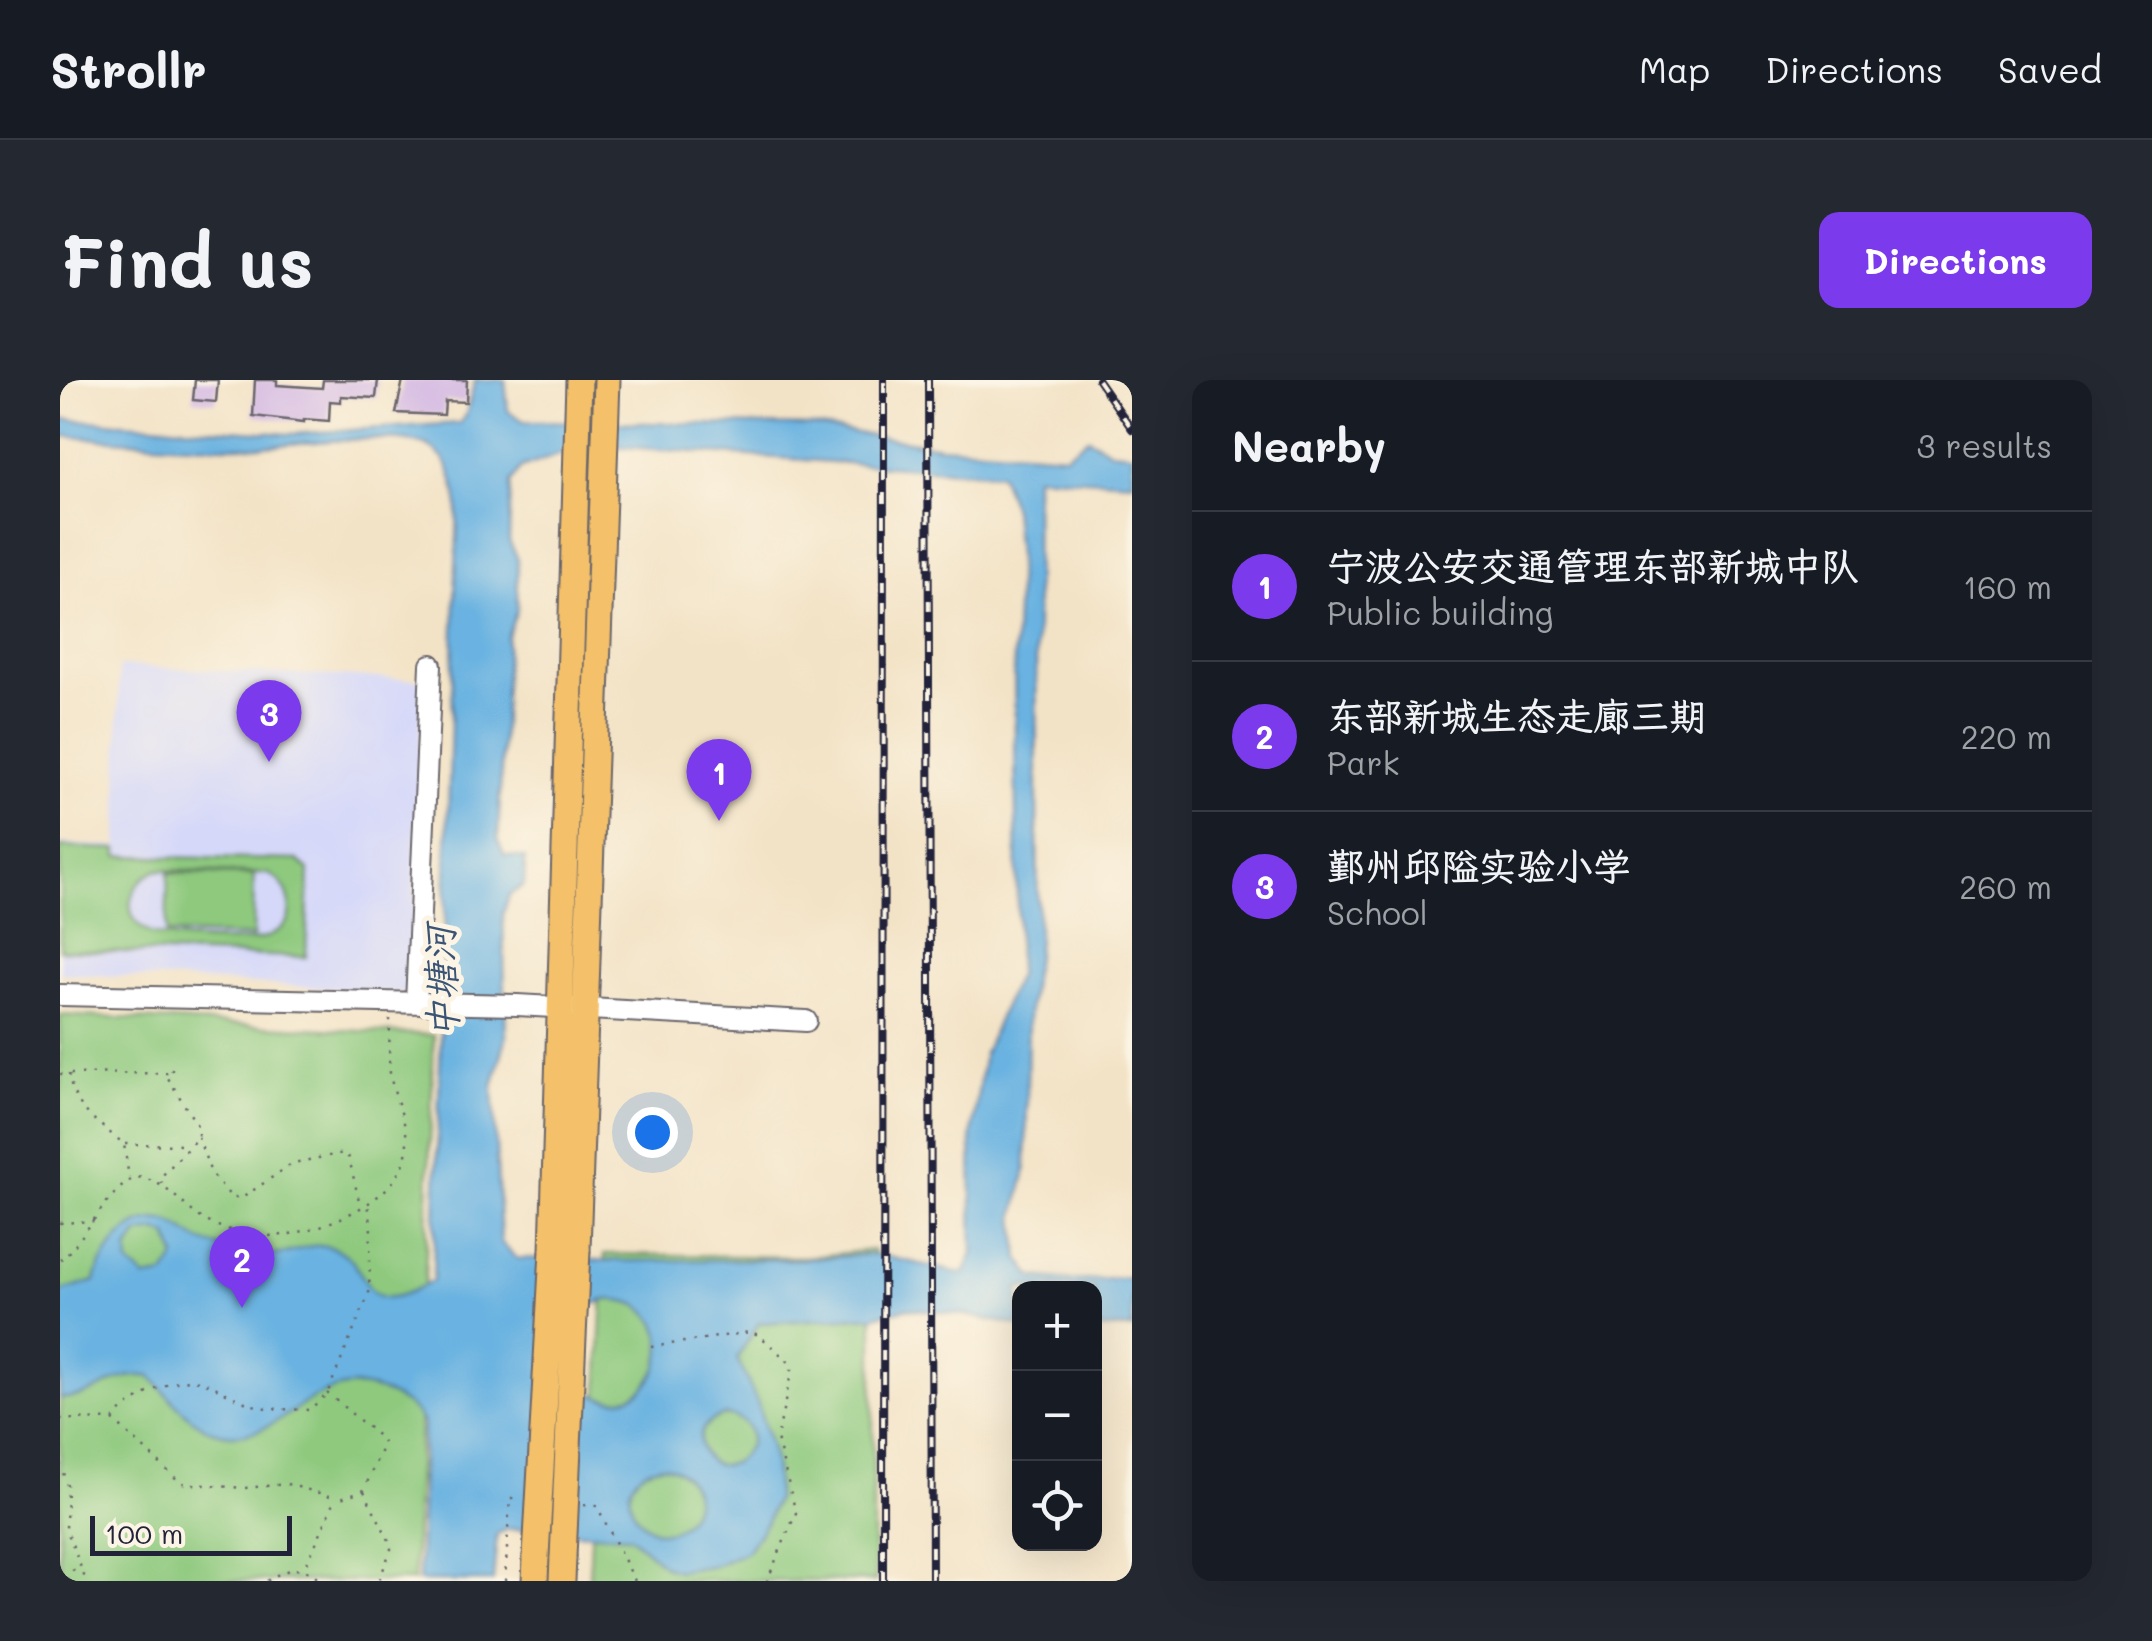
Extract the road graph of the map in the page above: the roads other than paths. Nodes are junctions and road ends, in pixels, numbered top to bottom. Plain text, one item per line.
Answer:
1 (579, 380) edge
2 (608, 380) edge
3 (431, 665) dead end
4 (60, 995) edge
5 (418, 1003) junction
6 (573, 1008) junction
7 (806, 1020) dead end
8 (565, 1250) junction
9 (536, 1569) edge
10 (562, 1569) edge

1 - 6 main road
2 - 6 main road
3 - 5 street
4 - 5 street
5 - 6 street
6 - 7 street
6 - 8 main road
8 - 9 main road, bridge
8 - 10 main road, bridge

